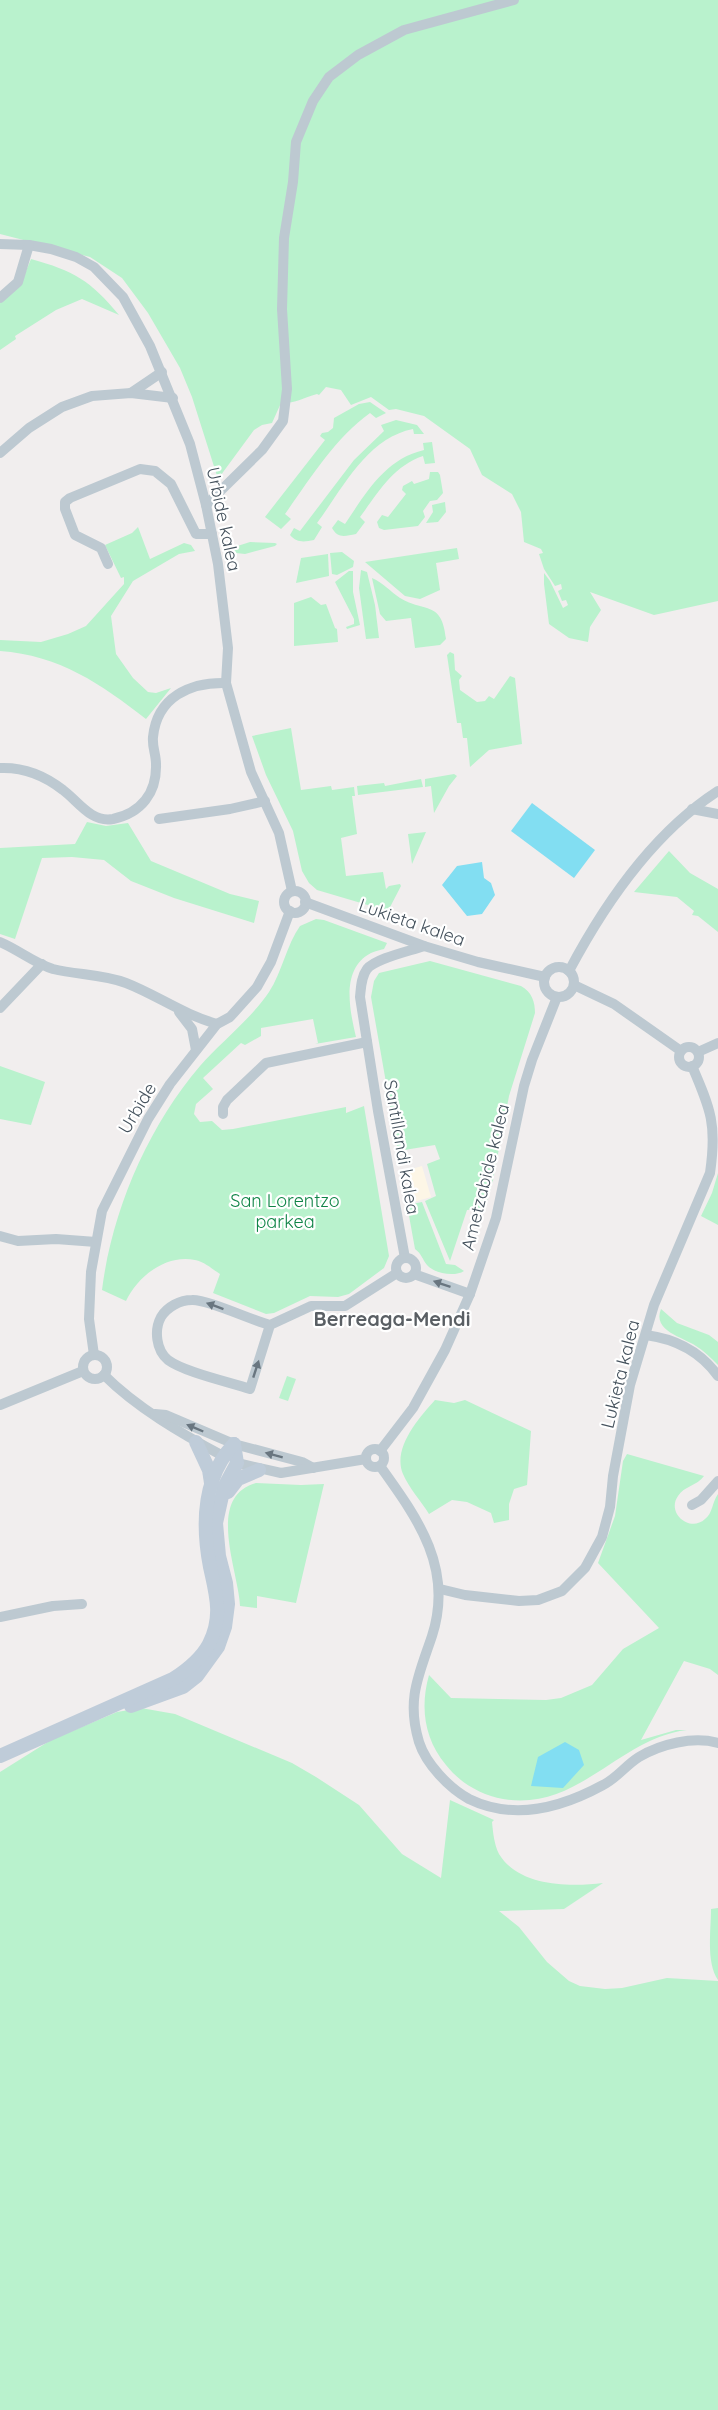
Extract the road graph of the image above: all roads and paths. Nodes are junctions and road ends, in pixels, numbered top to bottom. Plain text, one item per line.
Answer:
1 (514, 0) edge
2 (0, 244) edge
3 (29, 245) junction
4 (0, 298) edge
5 (162, 372) junction
6 (131, 393) junction
7 (173, 398) junction
8 (0, 453) edge
9 (206, 505) junction
10 (212, 534) junction
11 (108, 564) dead end
12 (225, 684) junction
13 (0, 768) edge
14 (717, 794) edge
15 (265, 801) junction
16 (692, 809) junction
17 (718, 814) edge
18 (159, 819) dead end
19 (292, 891) junction
20 (305, 902) junction
21 (290, 911) junction
22 (0, 942) edge
23 (424, 946) junction
24 (42, 964) junction
25 (569, 971) junction
26 (545, 977) junction
27 (574, 985) junction
28 (557, 998) junction
29 (175, 1007) junction
30 (0, 1008) edge
31 (203, 1020) junction
32 (217, 1024) junction
33 (192, 1029) junction
34 (207, 1036) junction
35 (367, 1042) junction
36 (718, 1043) edge
37 (196, 1050) junction
38 (681, 1051) junction
39 (698, 1052) junction
40 (692, 1066) junction
41 (223, 1113) dead end
42 (0, 1236) edge
43 (96, 1242) junction
44 (405, 1258) junction
45 (397, 1273) junction
46 (414, 1274) junction
47 (470, 1293) junction
48 (270, 1325) junction
49 (646, 1335) junction
50 (94, 1355) junction
51 (83, 1371) junction
52 (104, 1375) junction
53 (718, 1376) edge
54 (0, 1406) edge
55 (155, 1414) junction
56 (196, 1442) junction
57 (234, 1444) junction
58 (380, 1451) junction
59 (223, 1456) junction
60 (366, 1459) junction
61 (237, 1463) junction
62 (380, 1466) junction
63 (313, 1468) junction
64 (260, 1470) junction
65 (718, 1481) edge
66 (211, 1483) junction
67 (221, 1501) junction
68 (692, 1505) dead end
69 (440, 1589) junction
70 (465, 1595) junction
71 (82, 1604) dead end
72 (438, 1604) junction
73 (0, 1617) edge
74 (69, 1725) junction
75 (718, 1743) edge
76 (0, 1756) edge

1 - 9 street
2 - 3 street, Urbide kalea
3 - 4 street
3 - 5 street, Urbide kalea
5 - 6 street
5 - 7 street, Urbide kalea
6 - 7 street
6 - 8 street
7 - 9 street, Urbide kalea
9 - 10 street, Urbide kalea
10 - 11 street
10 - 12 street, Urbide kalea
12 - 13 street
12 - 15 street, Urbide kalea
14 - 16 street
15 - 18 street
15 - 19 street, Urbide kalea
16 - 17 street
16 - 25 street
19 - 20 street
19 - 21 street
20 - 21 street
20 - 23 street, Lukieta kalea
21 - 32 street, Urbide
22 - 24 street
23 - 26 street, Lukieta kalea
23 - 35 street, Santillandi kalea
24 - 29 street
24 - 30 street
25 - 26 street
25 - 27 street
26 - 28 street
27 - 28 street
27 - 38 street
28 - 47 street, Ametzabide kalea
29 - 31 street
29 - 33 street
31 - 32 street
31 - 34 street
32 - 34 street, Urbide
33 - 34 street
33 - 37 street
34 - 37 street, Urbide
35 - 41 street
35 - 44 street, Santillandi kalea
36 - 39 street
37 - 43 street, Urbide
38 - 39 street
38 - 40 street
39 - 40 street
40 - 49 street, Lukieta kalea
42 - 43 street
43 - 50 street, Urbide
44 - 45 street
44 - 46 street
45 - 46 street
45 - 48 street
47 -> 46 street
47 - 58 street, Ametzabide kalea
48 -> 48 street
49 - 53 street
49 - 70 street, Lukieta kalea
50 - 51 street
50 - 52 street
51 - 52 street
51 - 54 street
52 - 55 street
55 - 56 street
57 -> 55 street
56 - 59 street
56 - 66 street
57 - 59 street
57 - 61 street
63 -> 57 street
58 - 60 street
58 - 62 street
59 - 61 street
59 - 66 street
60 - 62 street
60 - 63 street
61 - 64 street
61 - 67 street
62 - 69 street
63 - 64 street
64 - 67 street
65 - 68 street
66 - 74 street
67 - 74 street
69 - 70 street, Lukieta kalea
69 - 72 street
70 - 72 street, Lukieta kalea
71 - 73 street
72 - 75 street
74 - 76 street

